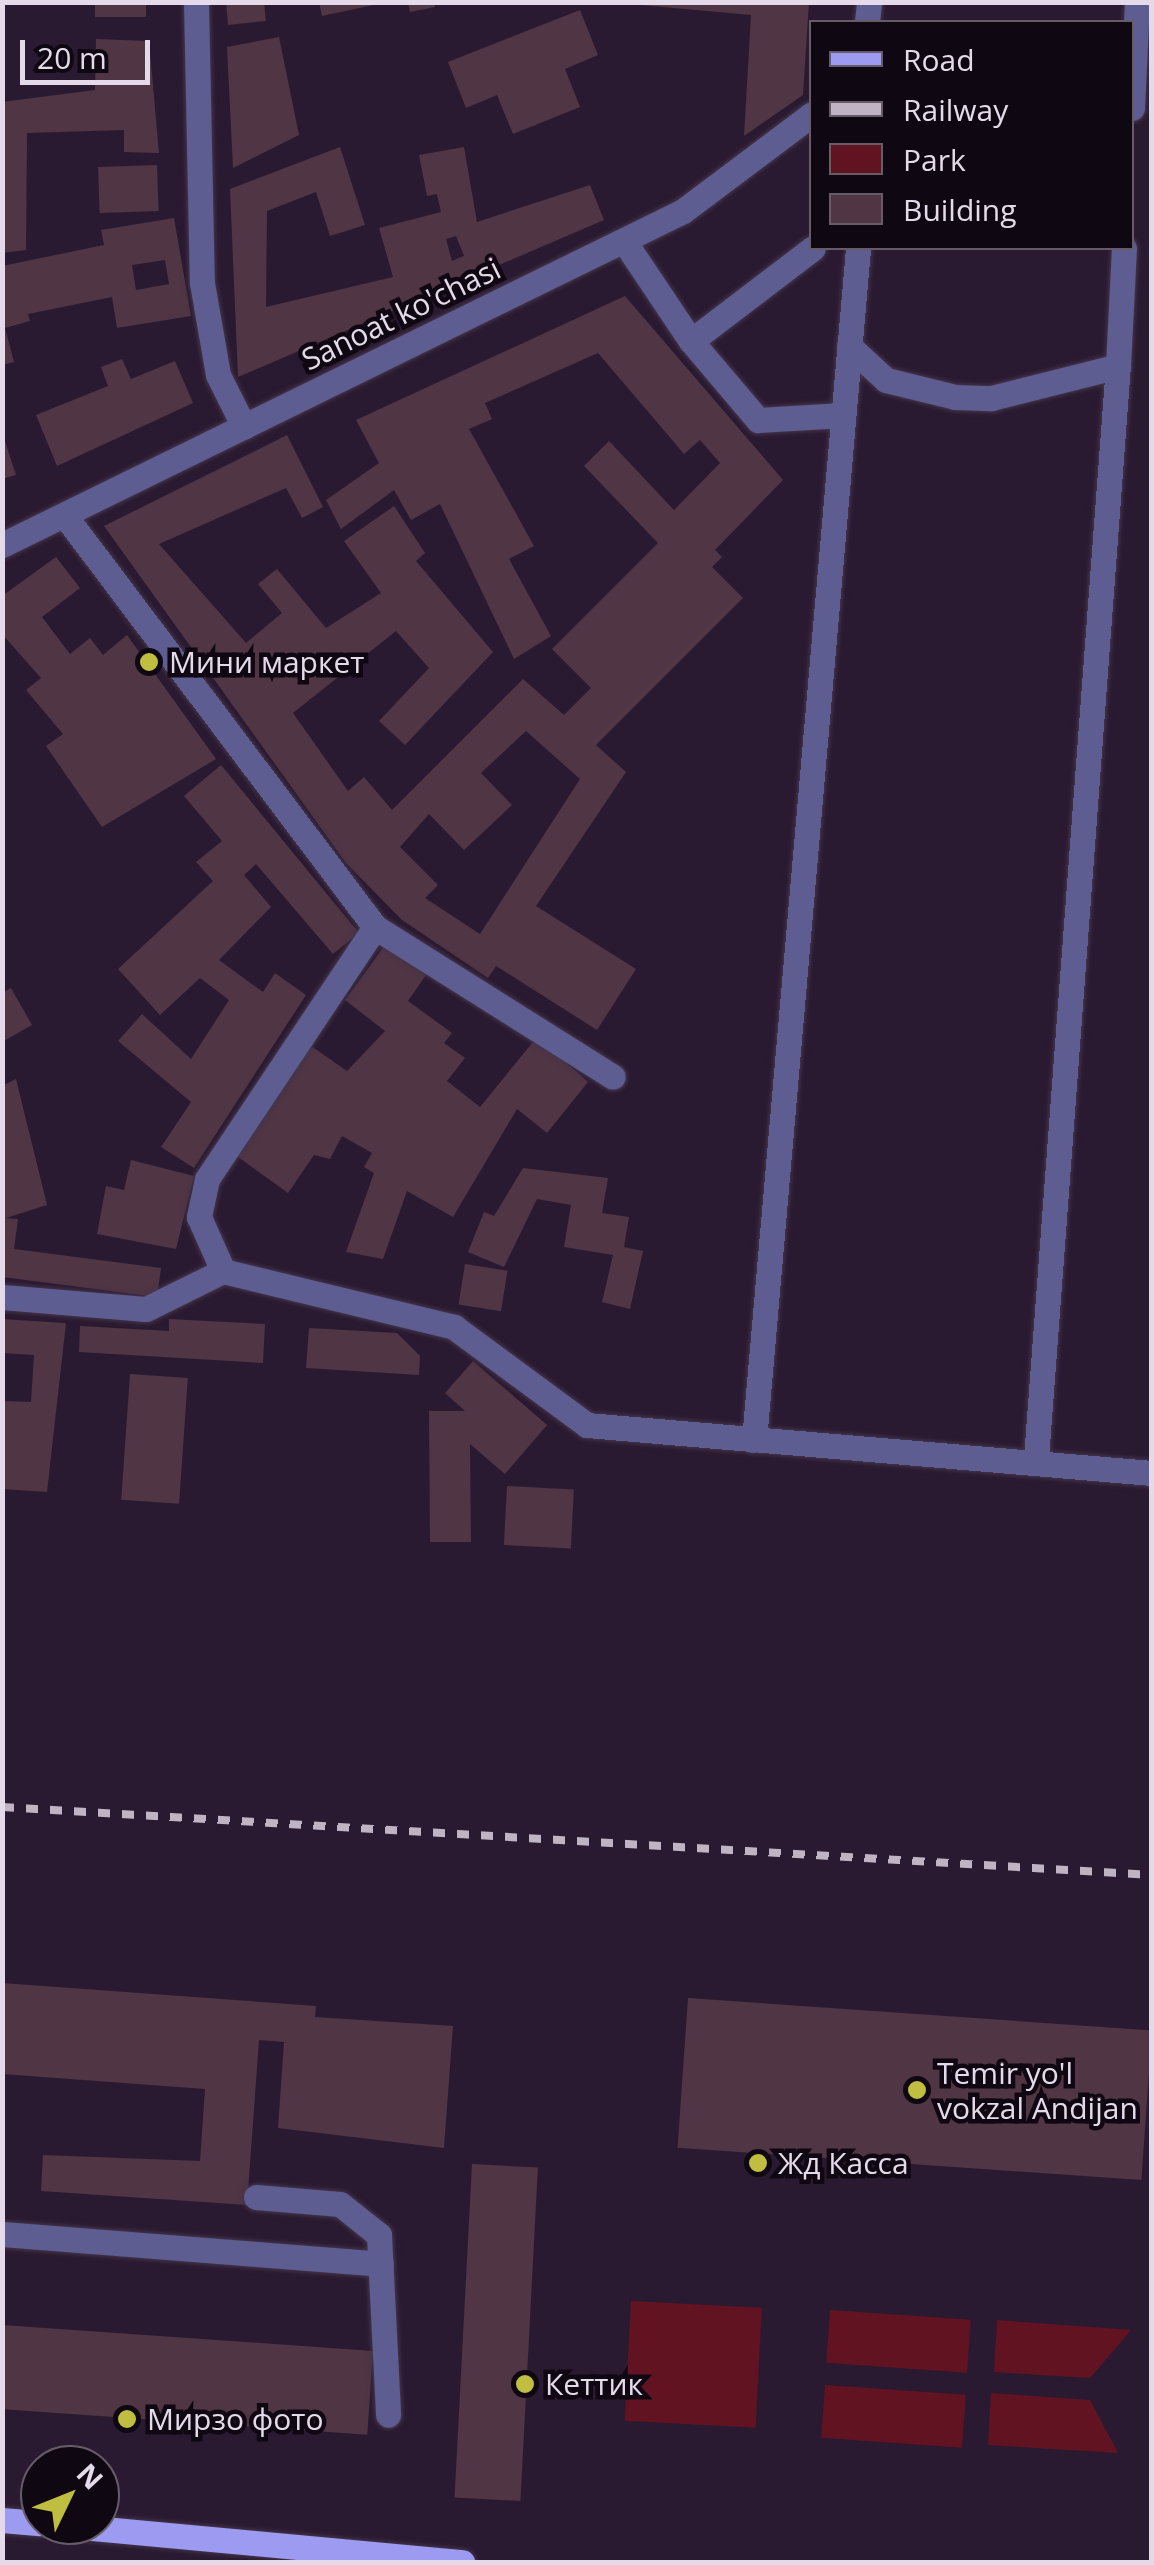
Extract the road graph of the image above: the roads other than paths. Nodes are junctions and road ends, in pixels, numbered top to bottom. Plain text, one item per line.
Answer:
1 (196, 2) edge
2 (1137, 2) edge
3 (1134, 66) edge
4 (809, 116) edge
5 (624, 241) junction
6 (810, 250) edge
7 (858, 250) edge
8 (1124, 250) edge
9 (691, 341) junction
10 (849, 346) junction
11 (1118, 366) junction
12 (843, 415) junction
13 (244, 427) junction
14 (66, 518) junction
15 (2, 545) edge
16 (375, 926) junction
17 (613, 1077) dead end
18 (224, 1271) junction
19 (2, 1297) edge
20 (754, 1440) junction
21 (1036, 1458) junction
22 (1152, 1473) edge
23 (256, 2197) dead end
24 (2, 2234) edge
25 (381, 2264) junction
26 (388, 2416) dead end
27 (120, 2531) edge
28 (462, 2562) edge

1 - 13 street
2 - 3 street
4 - 5 street, Sanoat ko'chasi
5 - 9 street
5 - 13 street, Sanoat ko'chasi
6 - 9 street
7 - 10 street
8 - 11 street
9 - 12 street
10 - 11 street
10 - 12 street
11 - 21 street
12 - 20 street
13 - 14 street, Sanoat ko'chasi
14 - 15 street, Sanoat ko'chasi
14 - 16 street
16 - 17 street
16 - 18 street
18 - 19 street
18 - 20 street
20 - 21 street
21 - 22 street
23 - 25 street
24 - 25 street
25 - 26 street
27 - 28 main road

